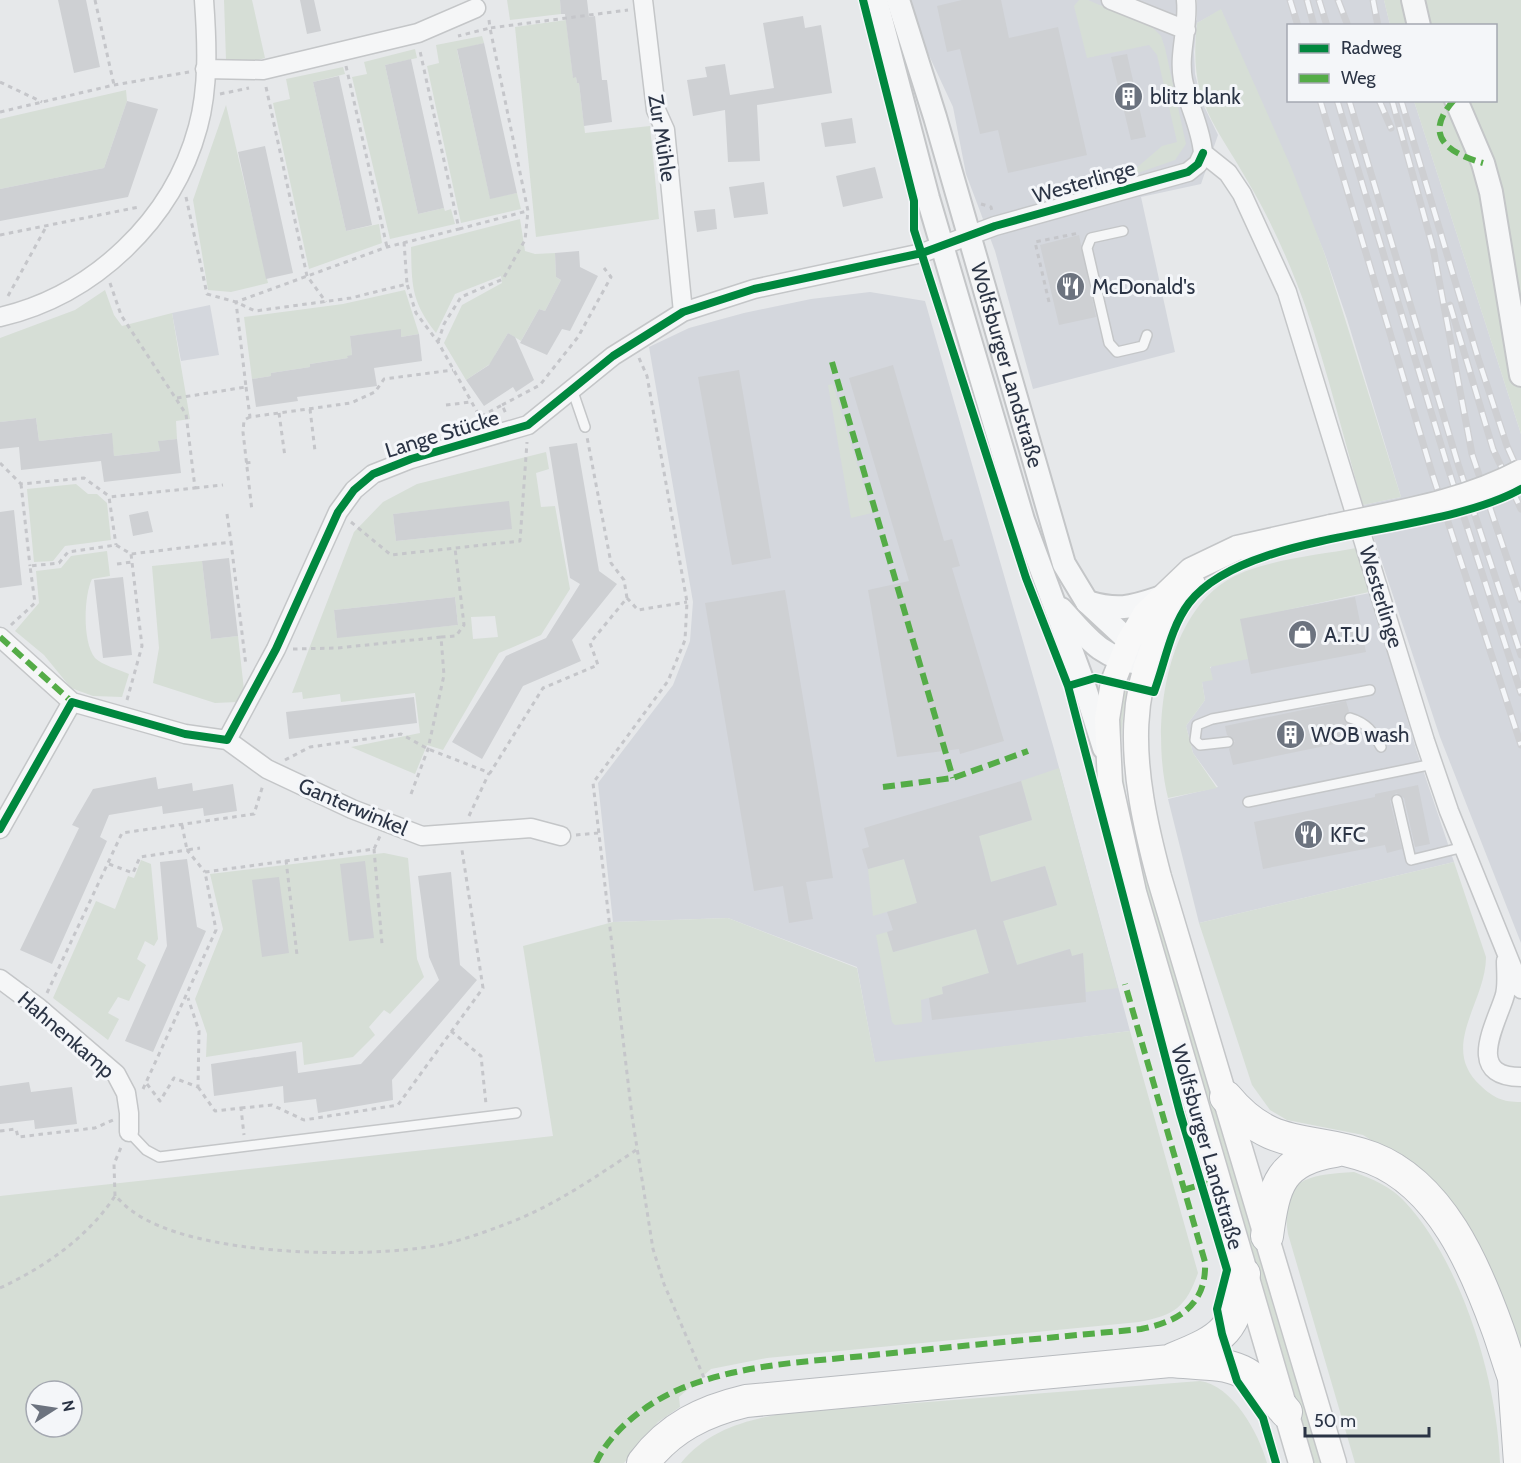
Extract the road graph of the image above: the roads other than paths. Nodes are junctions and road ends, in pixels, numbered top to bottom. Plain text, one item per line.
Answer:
1 (204, 0) edge
2 (876, 0) edge
3 (898, 0) edge
4 (1111, 0) edge
5 (1186, 0) edge
6 (1413, 0) edge
7 (644, 4) edge
8 (476, 8) dead end
9 (1419, 24) edge
10 (1186, 30) junction
11 (205, 69) junction
12 (1457, 102) edge
13 (1203, 153) junction
14 (1123, 231) dead end
15 (968, 237) junction
16 (942, 246) junction
17 (3, 310) edge
18 (683, 312) junction
19 (1147, 335) dead end
20 (1521, 375) edge
21 (572, 389) junction
22 (585, 427) road end
23 (1521, 472) edge
24 (1217, 557) junction
25 (1159, 598) junction
26 (1054, 602) junction
27 (1086, 602) junction
28 (4, 633) edge
29 (1125, 651) junction
30 (1146, 664) junction
31 (1370, 690) dead end
32 (72, 702) junction
33 (1350, 718) dead end
34 (226, 740) junction
35 (1228, 742) dead end
36 (1381, 747) dead end
37 (1107, 758) junction
38 (1433, 764) junction
39 (1397, 800) dead end
40 (1248, 802) dead end
41 (0, 829) edge
42 (561, 836) dead end
43 (1464, 847) junction
44 (1506, 953) junction
45 (0, 979) edge
46 (1521, 989) edge
47 (1521, 1077) edge
48 (1226, 1097) junction
49 (516, 1113) dead end
50 (129, 1122) joint
51 (1340, 1150) junction
52 (1267, 1236) junction
53 (1244, 1274) junction
54 (1170, 1361) junction
55 (1517, 1387) edge
56 (727, 1405) junction
57 (1286, 1412) junction
58 (643, 1463) edge
59 (661, 1463) edge
60 (1301, 1463) edge
61 (1334, 1463) edge
62 (1520, 1463) edge

1 - 11 street
2 - 16 street, Wolfsburger Landstraße
3 - 15 street, Wolfsburger Landstraße
4 - 10 street
5 - 10 street
6 - 9 street
7 - 18 street, Zur Mühle
8 - 11 street
10 - 13 street
11 - 17 street
12 - 20 street
13 - 15 street, Westerlinge
13 - 38 street, Westerlinge
14 - 19 lane
15 - 16 street, Westerlinge
15 - 27 street, Wolfsburger Landstraße
16 - 18 street, Lange Stücke
16 - 26 street, Wolfsburger Landstraße
18 - 21 street, Lange Stücke
21 - 22 lane
21 - 34 street, Lange Stücke
23 - 24 main road, bridge
24 - 25 main road
24 - 30 main road
25 - 27 street
25 - 29 main road
26 - 29 street, Wolfsburger Landstraße
26 - 37 street, Wolfsburger Landstraße
27 - 29 street, Wolfsburger Landstraße
28 - 32 street
29 - 30 street, Wolfsburger Landstraße
29 - 37 main road, Wolfsburger Landstraße
30 - 48 main road, Wolfsburger Landstraße
31 - 35 lane
32 - 34 street
32 - 41 street
33 - 36 lane
34 - 42 street, Ganterwinkel
37 - 53 main road, Wolfsburger Landstraße
38 - 40 lane
38 - 43 street, Westerlinge
39 - 43 lane
43 - 44 street, Westerlinge
44 - 46 street, Westerlinge
44 - 47 street, Westerlinge
45 - 50 street, Hahnenkamp
48 - 51 highway
48 - 52 main road, Wolfsburger Landstraße
49 - 50 lane
51 - 52 highway
51 - 55 highway
52 - 61 main road, Wolfsburger Landstraße
53 - 54 highway
53 - 57 main road, Wolfsburger Landstraße
54 - 56 highway
54 - 57 highway
55 - 62 highway
56 - 58 highway
56 - 59 highway
57 - 60 main road, Wolfsburger Landstraße

